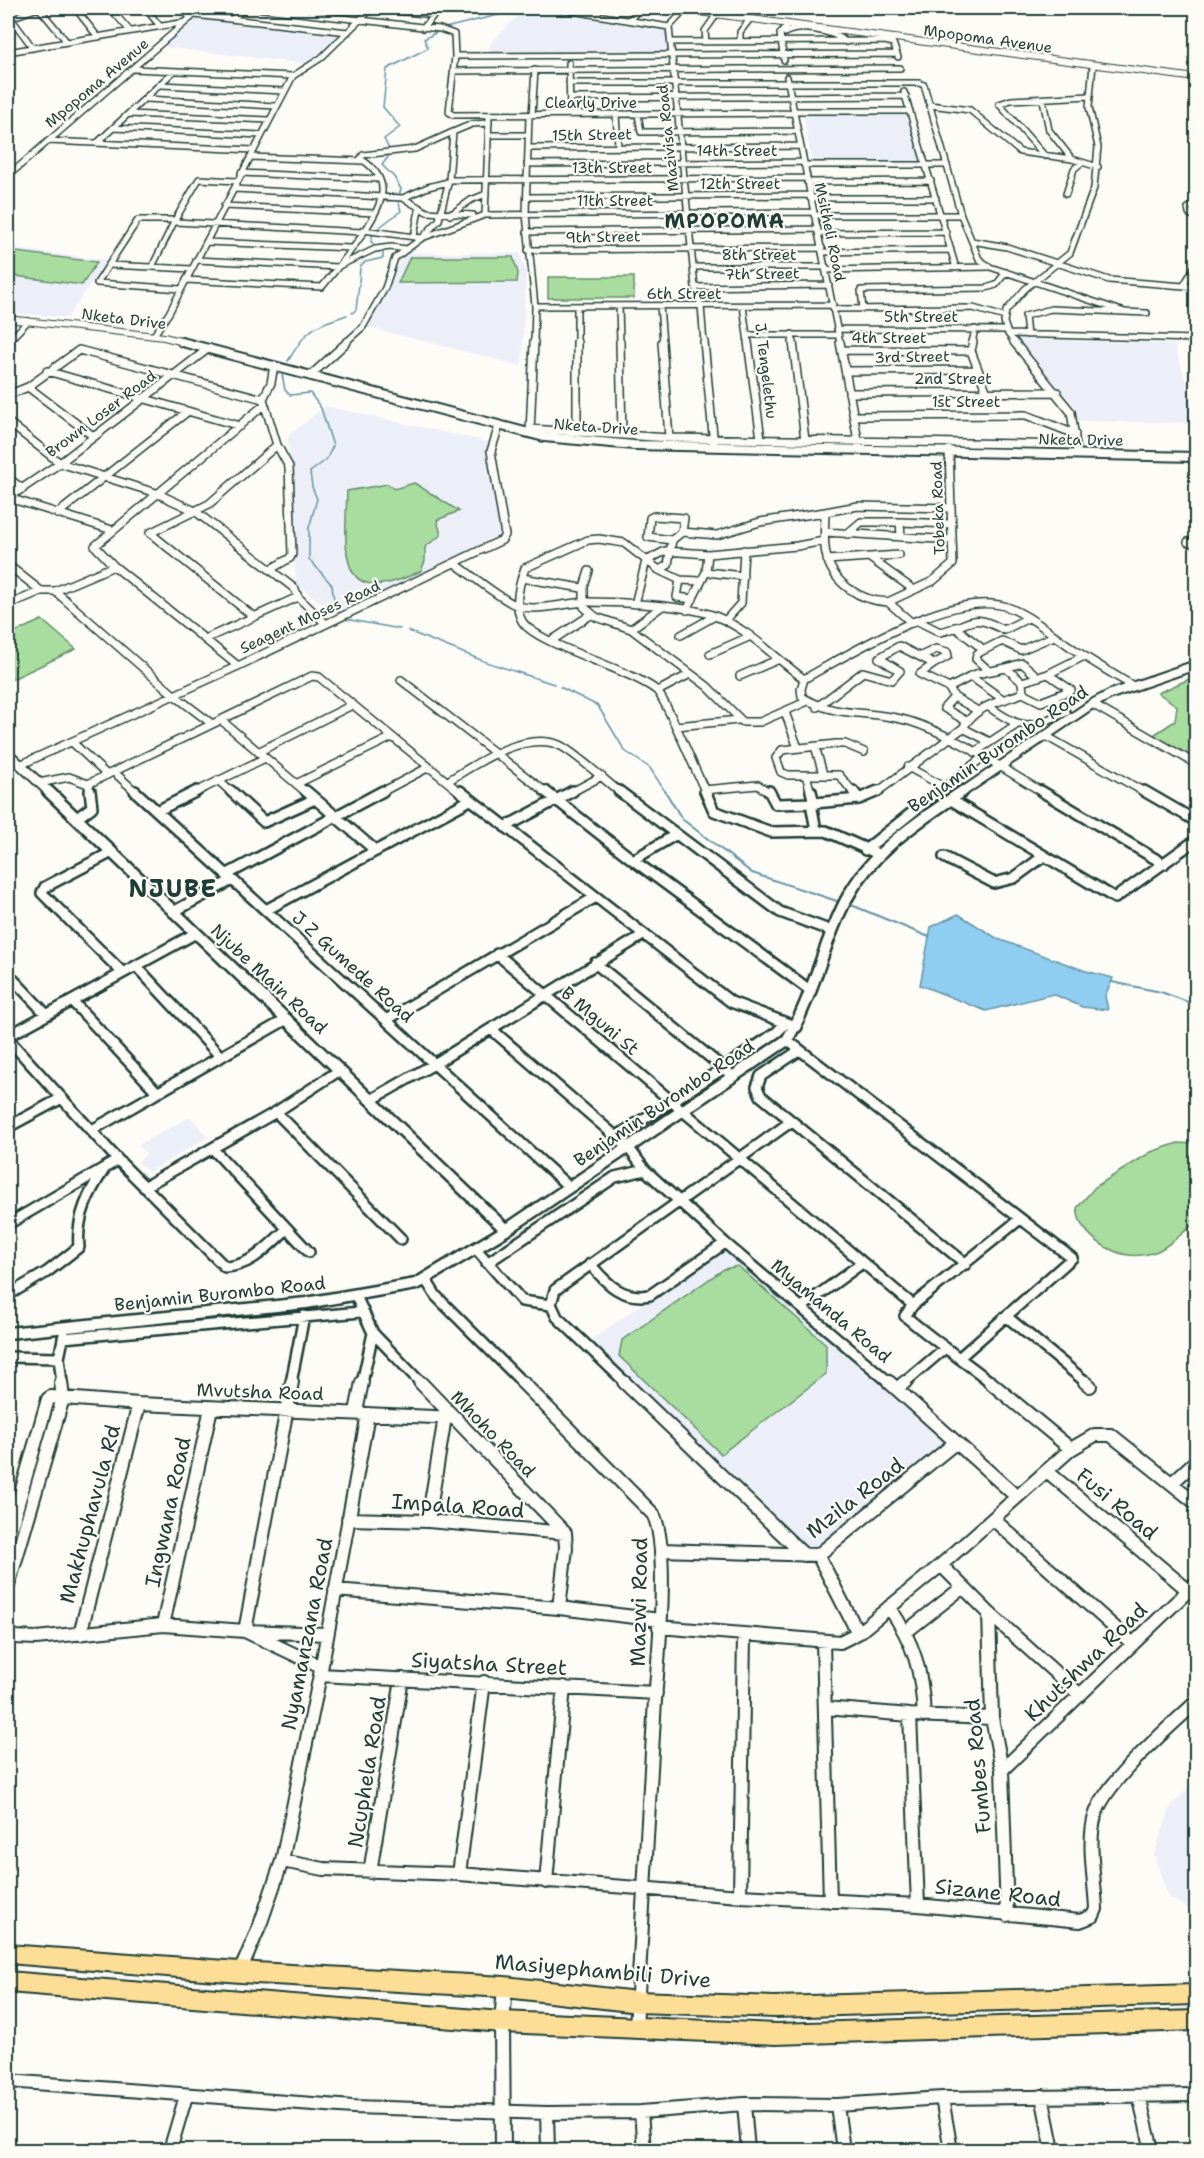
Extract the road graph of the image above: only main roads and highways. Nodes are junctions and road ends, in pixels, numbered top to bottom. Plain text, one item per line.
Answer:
1 (8, 1954) edge
2 (8, 1982) edge
3 (1197, 1995) edge
4 (1197, 2021) edge

1 - 3 main road, Masiyephambili Drive
2 - 4 main road

